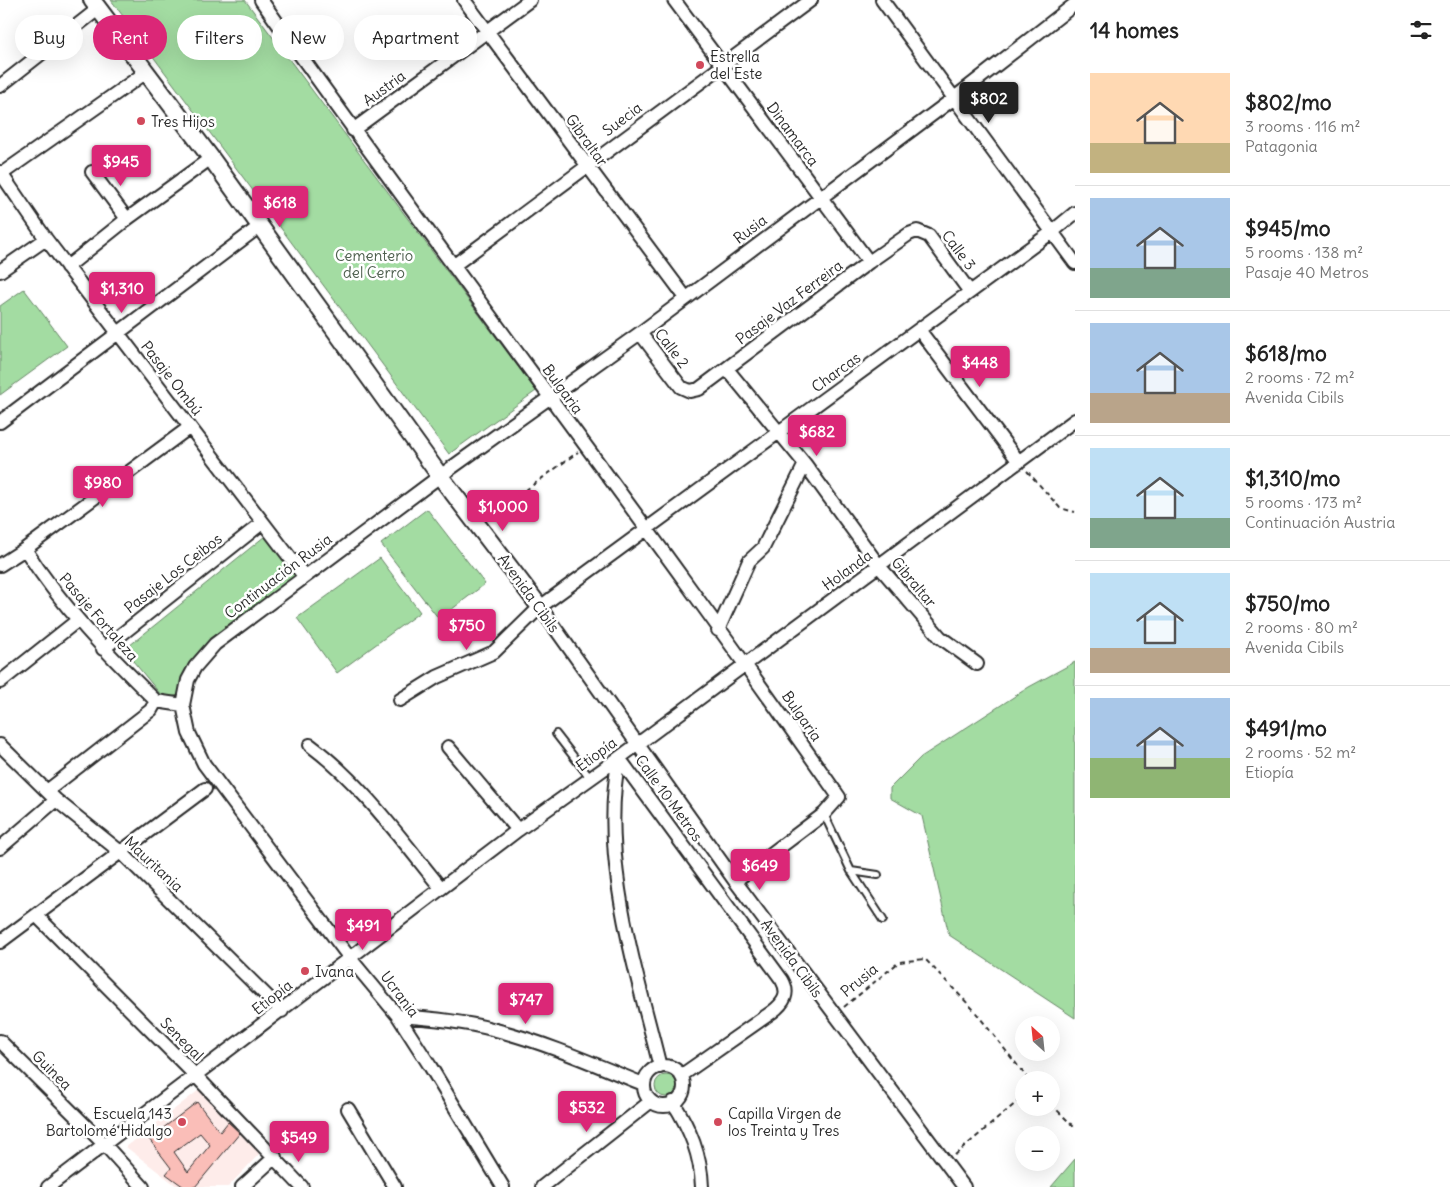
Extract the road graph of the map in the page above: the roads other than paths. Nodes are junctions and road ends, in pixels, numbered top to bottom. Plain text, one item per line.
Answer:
1 (261, 0) edge
2 (464, 0) edge
3 (530, 0) edge
4 (674, 0) edge
5 (811, 0) edge
6 (882, 0) edge
7 (95, 4) edge
8 (1075, 4) edge
9 (488, 32) junction
10 (722, 65) junction
11 (146, 73) junction
12 (0, 86) edge
13 (954, 99) junction
14 (353, 130) junction
15 (211, 158) junction
16 (586, 166) junction
17 (92, 172) dead end
18 (0, 174) edge
19 (820, 197) junction
20 (1075, 213) edge
21 (127, 219) junction
22 (260, 226) junction
23 (917, 231) joint
24 (1052, 232) junction
25 (46, 239) junction
26 (869, 262) junction
27 (1075, 263) edge
28 (453, 266) junction
29 (67, 267) junction
30 (0, 271) edge
31 (970, 292) junction
32 (686, 298) junction
33 (920, 330) junction
34 (640, 333) junction
35 (118, 334) junction
36 (728, 368) junction
37 (549, 398) junction
38 (1075, 420) edge
39 (0, 422) edge
40 (190, 427) junction
41 (780, 434) junction
42 (1019, 462) junction
43 (805, 464) junction
44 (440, 476) junction
45 (262, 523) junction
46 (648, 530) junction
47 (25, 549) junction
48 (0, 565) edge
49 (879, 566) junction
50 (304, 576) junction
51 (540, 607) junction
52 (78, 620) junction
53 (718, 630) junction
54 (103, 649) junction
55 (977, 664) dead end
56 (744, 665) junction
57 (0, 682) edge
58 (400, 700) dead end
59 (156, 702) junction
60 (183, 705) junction
61 (188, 733) joint
62 (556, 734) dead end
63 (0, 745) edge
64 (636, 745) junction
65 (310, 746) dead end
66 (448, 746) dead end
67 (619, 758) junction
68 (591, 779) junction
69 (205, 789) dead end
70 (51, 795) junction
71 (824, 814) junction
72 (518, 830) junction
73 (0, 848) edge
74 (120, 852) junction
75 (851, 871) junction
76 (878, 875) dead end
77 (735, 881) junction
78 (441, 888) junction
79 (37, 916) junction
80 (883, 920) dead end
81 (0, 942) edge
82 (349, 956) junction
83 (282, 1011) junction
84 (398, 1016) junction
85 (0, 1041) edge
86 (660, 1067) junction
87 (682, 1075) junction
88 (196, 1076) junction
89 (643, 1084) junction
90 (650, 1102) junction
91 (673, 1102) junction
92 (348, 1109) dead end
93 (105, 1145) junction
94 (275, 1157) junction
95 (48, 1187) edge
96 (143, 1187) edge
97 (242, 1187) edge
98 (302, 1187) edge
99 (395, 1187) edge
100 (503, 1187) edge
101 (542, 1187) edge
102 (702, 1187) edge
103 (964, 1187) edge

1 - 14 street, Bulgaria
2 - 9 street, Gibraltar
3 - 9 street, Austria
4 - 10 street, Dinamarca
5 - 10 street, Suecia
6 - 13 street
7 - 11 street, Avenida Cibils
7 - 12 street
8 - 13 street, Rusia
9 - 14 street, Austria
9 - 16 street, Gibraltar
10 - 16 street, Suecia
10 - 19 street, Dinamarca
11 - 15 street, Avenida Cibils
11 - 18 street
13 - 19 street, Rusia
13 - 24 street
14 - 28 street, Bulgaria
15 - 21 street
15 - 22 street, Avenida Cibils
16 - 28 street, Suecia
16 - 32 street, Gibraltar
17 - 21 street
18 - 25 street, Pasaje Ombú
19 - 26 street, Dinamarca
19 - 32 street, Rusia
20 - 24 street, Charcas
21 - 29 street
22 - 35 street
22 - 44 street, Avenida Cibils
23 - 26 street, Pasaje Vaz Ferreira
23 - 31 street, Calle 3
24 - 27 street
24 - 31 street, Charcas
25 - 29 street, Pasaje Ombú
25 - 30 street
26 - 36 street, Pasaje Vaz Ferreira
28 - 37 street, Bulgaria
29 - 35 street, Pasaje Ombú
31 - 33 street, Charcas
32 - 34 street, Rusia
33 - 41 street, Charcas
33 - 42 street
34 - 36 street, Calle 2
34 - 37 street, Rusia
35 - 39 street
35 - 40 street, Pasaje Ombú
36 - 41 street, Gibraltar
37 - 44 street, Rusia
37 - 46 street, Bulgaria
38 - 42 street, Holanda
40 - 45 street, Pasaje Ombú
40 - 47 street
41 - 43 street, Gibraltar
41 - 46 street, Charcas
42 - 49 street, Holanda
43 - 49 street, Gibraltar
43 - 53 street
44 - 50 street, Continuación Rusia
44 - 51 street, Avenida Cibils
45 - 50 street, Pasaje Ombú
45 - 54 street, Pasaje Los Ceibos
46 - 51 street, Charcas
46 - 53 street, Bulgaria
47 - 48 street
47 - 52 street, Pasaje Fortaleza
49 - 55 street, Gibraltar
49 - 56 street, Holanda
50 - 60 street, Continuación Rusia
51 - 58 street, Charcas
51 - 64 street, Avenida Cibils
52 - 54 street, Pasaje Fortaleza
52 - 57 street
53 - 56 street, Bulgaria
54 - 59 street, Pasaje Fortaleza
56 - 64 street, Holanda
56 - 71 street, Bulgaria
59 - 60 street
59 - 70 street
60 - 61 street, Continuación Rusia
61 - 82 street, Ucrania
62 - 68 lane
63 - 70 street, Mauritania
64 - 67 street, Etiopía
64 - 77 street, Avenida Cibils
65 - 78 street
66 - 72 street
67 - 68 street, Etiopía
67 - 86 street
67 - 87 street, Calle 10 Metros
68 - 72 street, Etiopía
69 - 74 street
70 - 73 street
70 - 74 street, Mauritania
71 - 75 lane
71 - 77 street
72 - 78 street, Etiopía
74 - 79 street
74 - 83 street, Mauritania
75 - 76 lane
75 - 80 lane
77 - 103 street, Avenida Cibils
78 - 82 street, Etiopía
79 - 81 street
79 - 88 street, Senegal
82 - 83 street, Etiopía
82 - 84 street, Ucrania
83 - 88 street, Etiopía
84 - 89 street
84 - 100 street, Ucrania
85 - 93 street, Guinea
86 - 87 street
86 - 89 street
87 - 91 street
88 - 93 street, Etiopía
88 - 94 street, Senegal
89 - 90 street
90 - 91 street
90 - 101 street
91 - 102 street
92 - 99 street
93 - 95 street, Etiopía
93 - 96 street, Guinea
94 - 97 street
94 - 98 street, Senegal

